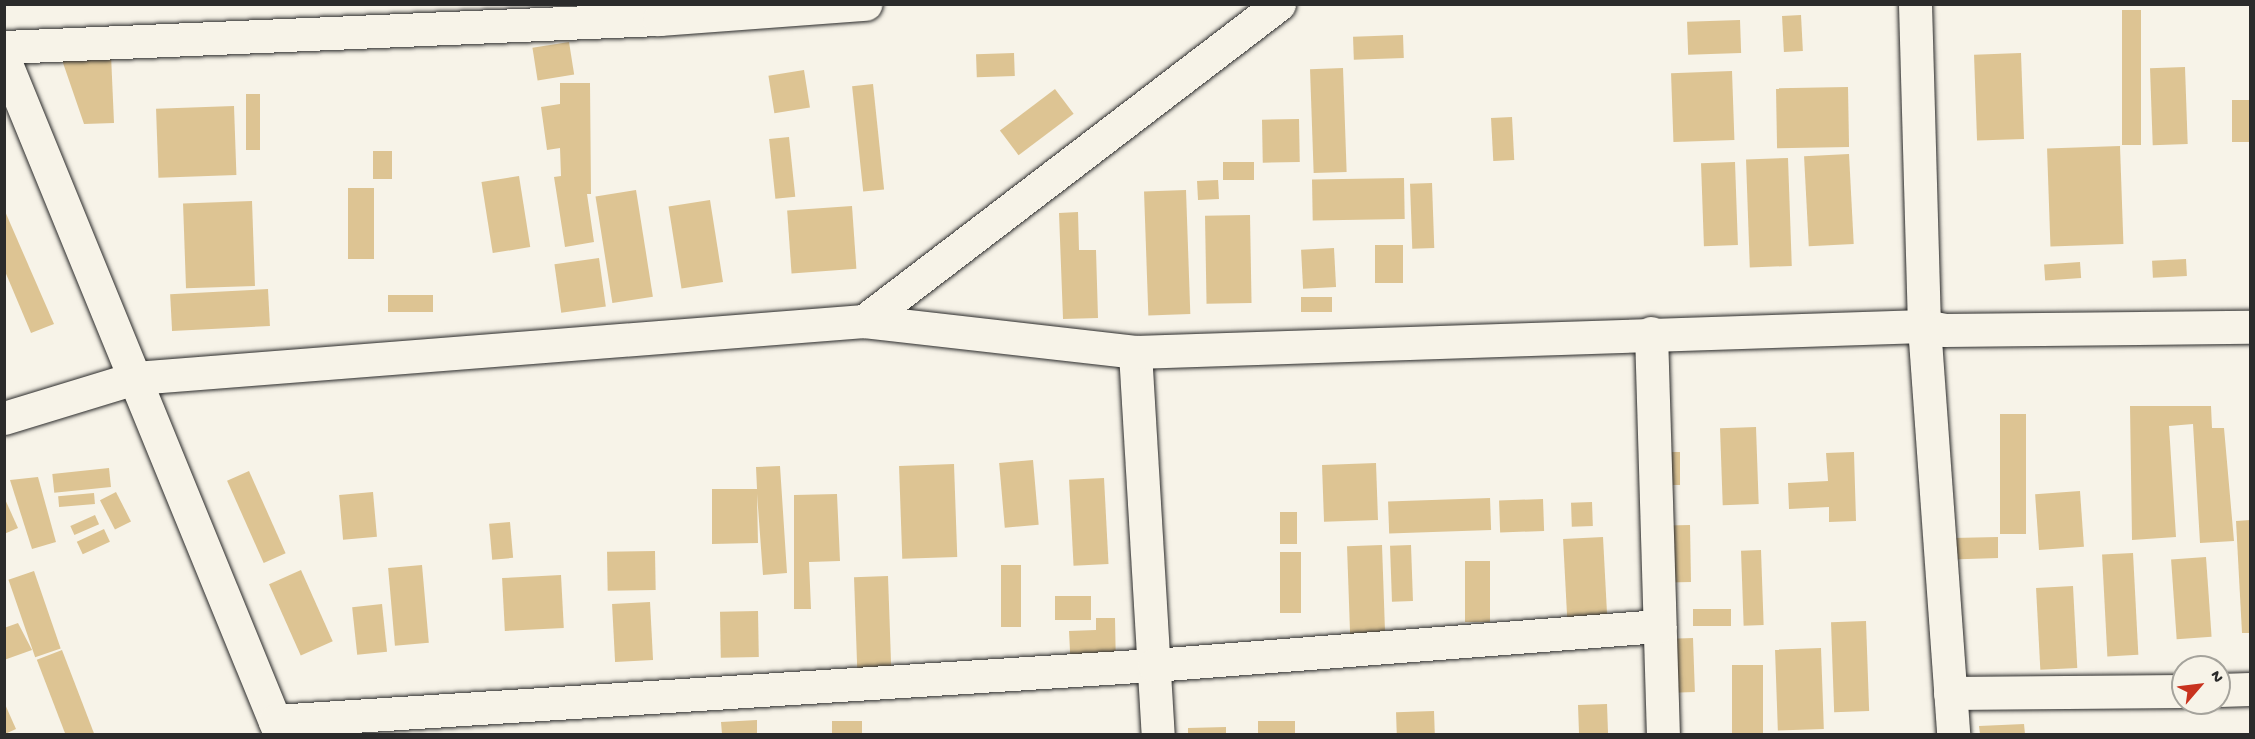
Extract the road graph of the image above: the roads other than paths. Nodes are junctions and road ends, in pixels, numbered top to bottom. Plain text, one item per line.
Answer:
1 (865, 4) edge
2 (1280, 4) edge
3 (1915, 4) edge
4 (659, 12) edge
5 (4, 47) edge
6 (4, 59) edge
7 (864, 321) junction
8 (1924, 326) junction
9 (2250, 327) edge
10 (1651, 333) junction
11 (1135, 352) junction
12 (135, 378) junction
13 (4, 418) edge
14 (1659, 626) junction
15 (1154, 665) junction
16 (2250, 689) edge
17 (2231, 690) edge
18 (2171, 691) edge
19 (1950, 693) junction
20 (278, 728) edge
21 (1158, 735) edge
22 (1663, 735) edge
23 (1953, 735) edge

1 - 4 street
2 - 7 street
3 - 8 street
4 - 5 street
6 - 12 street
7 - 11 street
7 - 12 street
8 - 9 street
8 - 10 street
8 - 19 street
10 - 11 street
10 - 14 street
11 - 15 street
12 - 13 street
12 - 20 street
14 - 15 street
14 - 22 street
15 - 20 street
15 - 21 street
16 - 17 street
18 - 19 street
19 - 23 street

